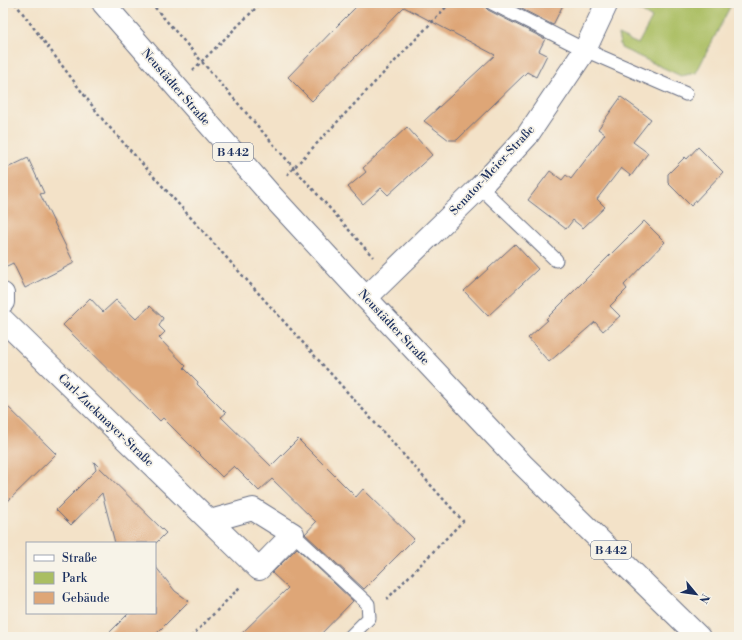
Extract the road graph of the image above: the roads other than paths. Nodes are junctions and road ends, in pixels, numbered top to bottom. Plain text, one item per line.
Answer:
1 (103, 3) edge
2 (492, 3) edge
3 (607, 3) edge
4 (585, 50) junction
5 (686, 94) dead end
6 (480, 187) junction
7 (556, 260) dead end
8 (3, 294) edge
9 (366, 298) junction
10 (3, 302) edge
11 (3, 320) edge
12 (210, 521) junction
13 (293, 534) junction
14 (350, 637) edge
15 (699, 637) edge

1 - 9 street, Neustädter Straße / B 442
2 - 4 lane
3 - 4 street, Senator-Meier-Straße
4 - 5 lane
4 - 6 street, Senator-Meier-Straße
6 - 7 lane
6 - 9 street, Senator-Meier-Straße
8 - 10 street
9 - 15 street, Neustädter Straße / B 442
11 - 12 street, Carl-Zuckmayer-Straße
12 - 13 street
12 - 13 street, Carl-Zuckmayer-Straße
13 - 14 lane

